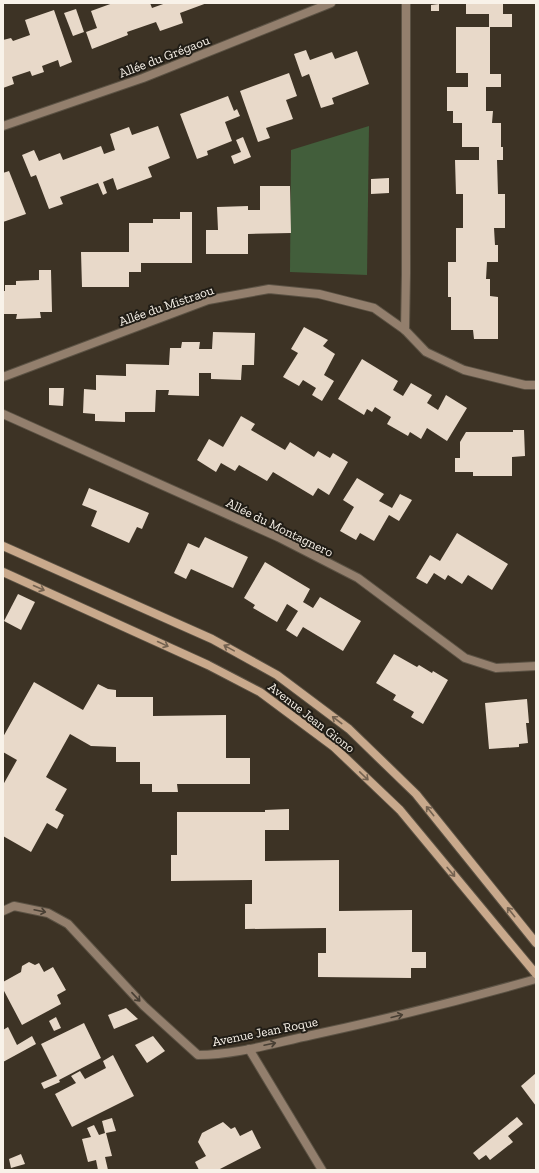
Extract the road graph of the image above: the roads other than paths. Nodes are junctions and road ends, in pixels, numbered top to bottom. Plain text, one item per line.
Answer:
1 (331, 3) edge
2 (406, 3) edge
3 (3, 126) edge
4 (405, 330) junction
5 (3, 377) edge
6 (536, 385) edge
7 (3, 414) edge
8 (3, 546) edge
9 (3, 572) edge
10 (536, 666) edge
11 (3, 911) edge
12 (536, 943) edge
13 (536, 974) edge
14 (536, 979) edge
15 (249, 1049) junction
16 (322, 1170) edge

1 - 3 street, Allée du Grégaou
2 - 4 street
4 - 5 street, Allée du Mistraou
4 - 6 street, Allée du Mistraou
7 - 10 street, Allée du Montagnero
12 -> 8 street, Avenue Jean Giono
9 -> 13 street, Avenue Jean Giono
11 -> 15 street, Avenue Jean Roque
15 -> 14 street, Avenue Jean Roque
15 - 16 street

